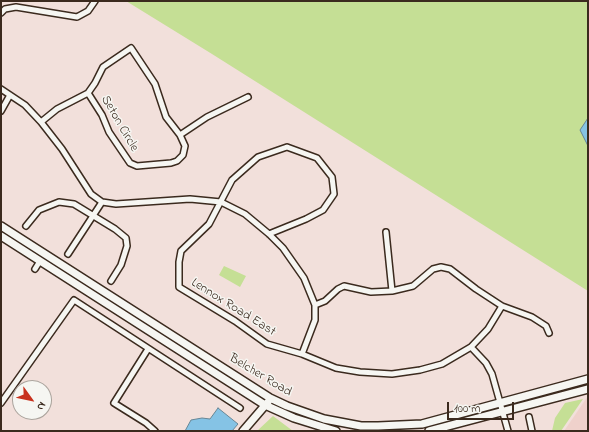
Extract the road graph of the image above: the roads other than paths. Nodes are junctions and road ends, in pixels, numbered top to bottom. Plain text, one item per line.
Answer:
1 (95, 1) edge
2 (1, 13) edge
3 (1, 89) edge
4 (88, 93) junction
5 (10, 95) junction
6 (248, 97) dead end
7 (1, 111) edge
8 (41, 122) junction
9 (180, 135) junction
10 (102, 202) junction
11 (221, 202) junction
12 (93, 216) junction
13 (1, 226) edge
14 (26, 226) dead end
15 (386, 232) dead end
16 (269, 234) junction
17 (1, 236) edge
18 (68, 254) dead end
19 (40, 261) junction
20 (35, 269) dead end
21 (111, 281) dead end
22 (392, 291) junction
23 (316, 305) junction
24 (502, 306) junction
25 (549, 333) dead end
26 (471, 347) junction
27 (148, 348) junction
28 (302, 354) junction
29 (588, 380) edge
30 (588, 388) edge
31 (270, 398) junction
32 (1, 403) edge
33 (501, 403) junction
34 (265, 405) junction
35 (240, 408) dead end
36 (503, 412) junction
37 (530, 417) dead end
38 (155, 431) edge
39 (243, 431) edge
40 (336, 431) edge
41 (429, 431) edge
42 (508, 431) edge
43 (532, 431) edge

1 - 2 street
3 - 5 street
4 - 8 street
4 - 9 street, Seton Circle
4 - 9 street, Seton Circle
5 - 7 street
5 - 8 street
6 - 9 street
8 - 10 street
10 - 11 street
10 - 12 street
11 - 16 street
11 - 16 street
11 - 28 street, Lennox Road East
12 - 14 street
12 - 18 street
12 - 21 street
13 - 31 main road, Belcher Road
15 - 22 street
16 - 23 street
17 - 19 main road, Belcher Road
19 - 20 street
19 - 34 main road, Belcher Road
22 - 23 street
22 - 24 street
23 - 28 street
24 - 25 street
24 - 26 street
26 - 28 street
26 - 33 street
27 - 32 street
27 - 35 street
27 - 38 street
29 - 33 main road, Belcher Road
30 - 36 main road
31 - 33 main road, Belcher Road
31 - 34 main road
33 - 36 street
34 - 39 main road
34 - 40 main road, Belcher Road
36 - 41 main road
36 - 42 street
37 - 43 street

